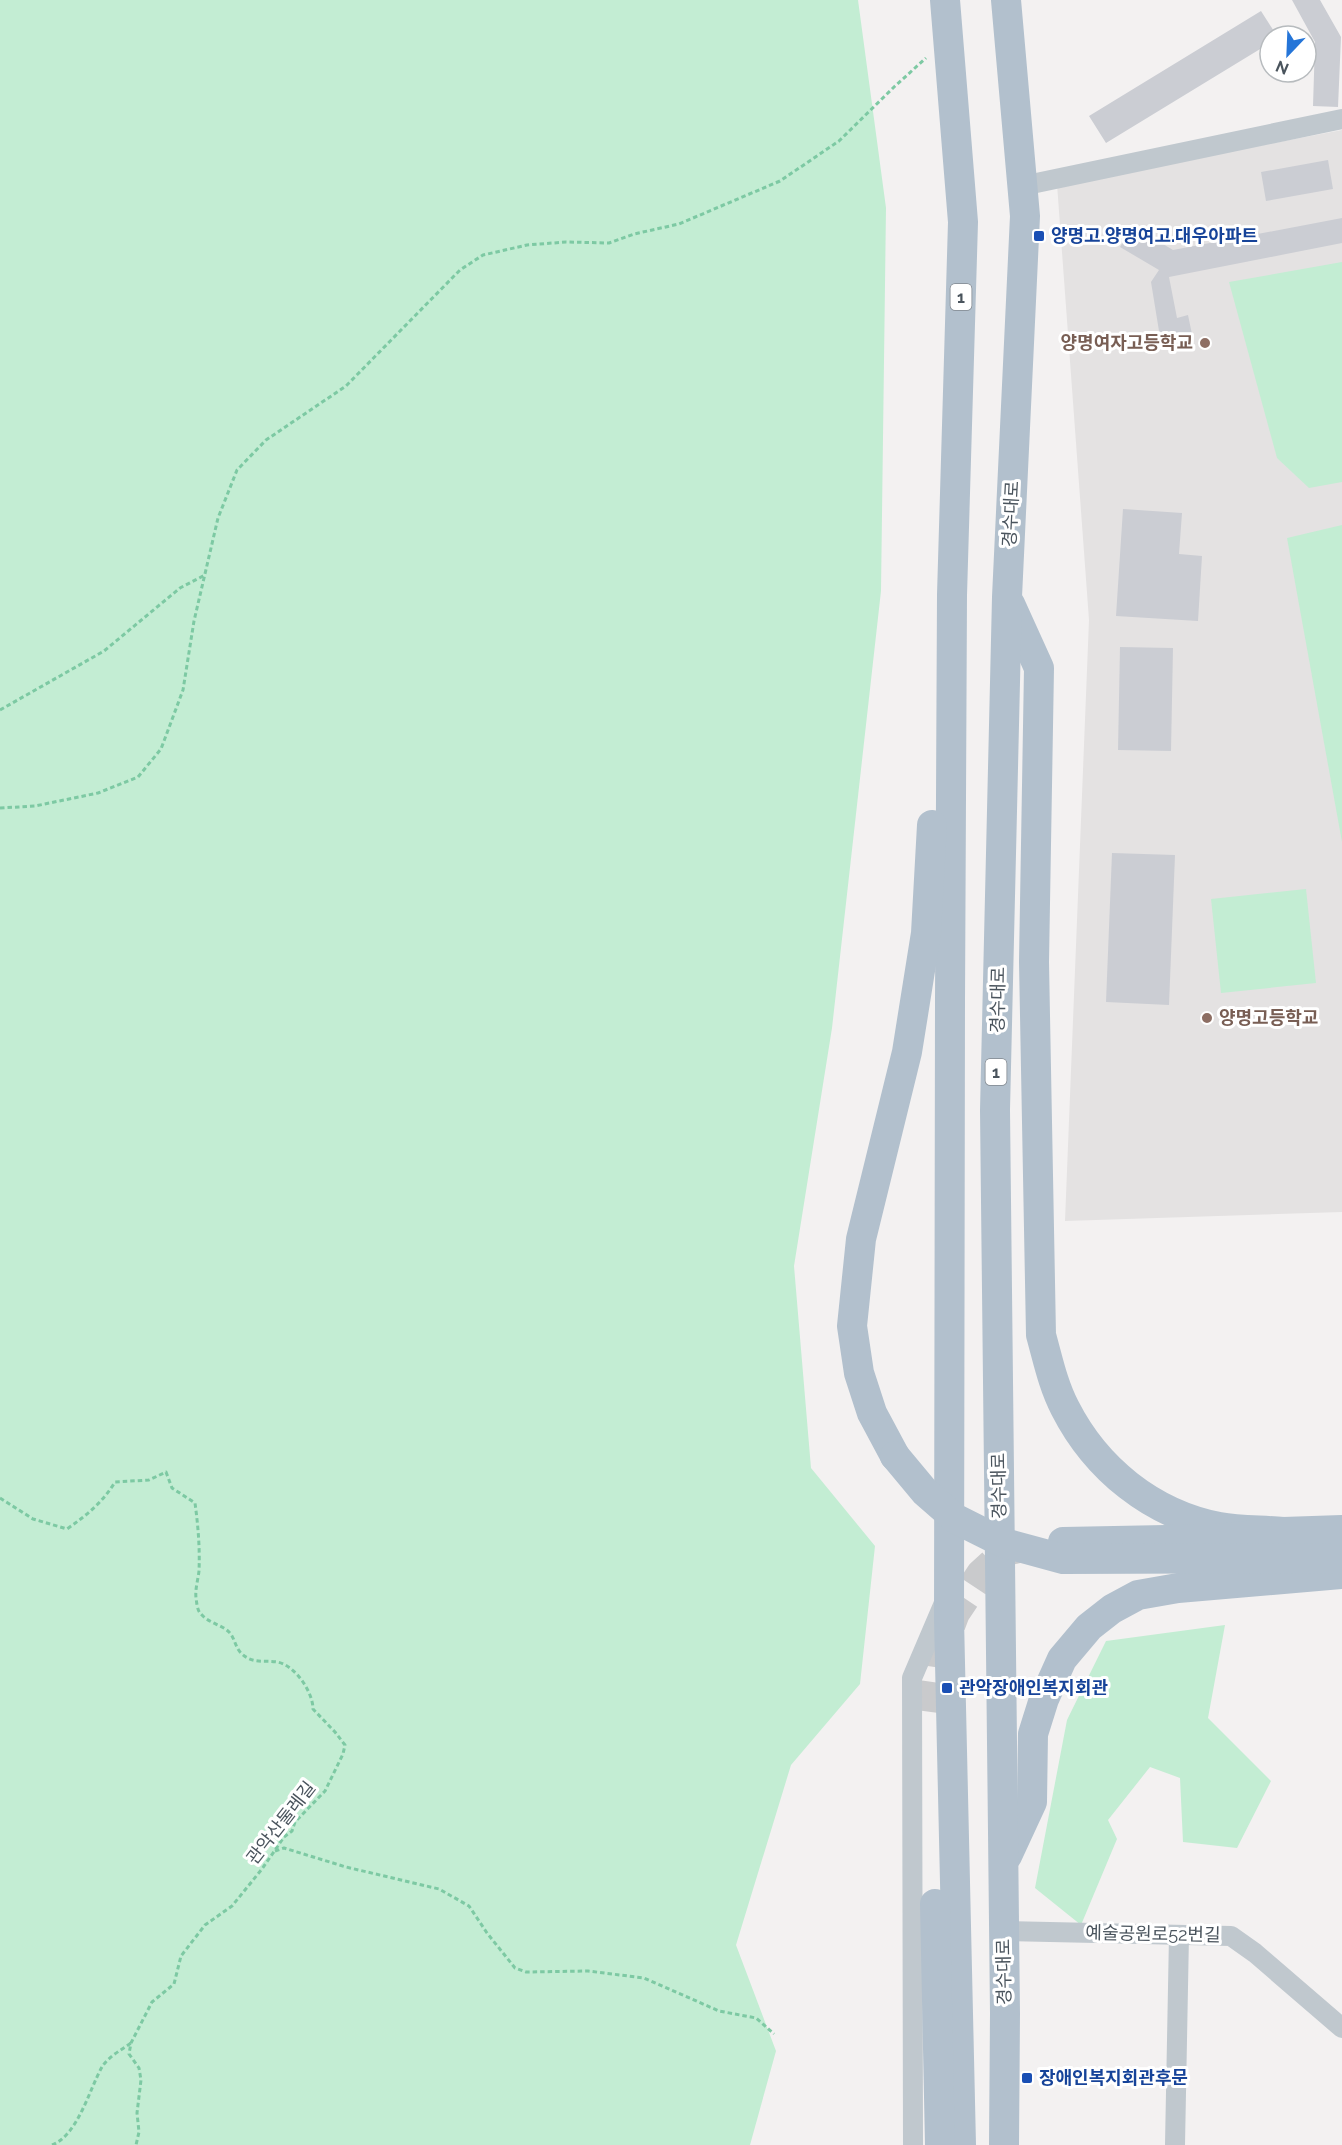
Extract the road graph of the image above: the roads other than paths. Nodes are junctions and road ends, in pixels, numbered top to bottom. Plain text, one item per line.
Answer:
1 (945, 0) edge
2 (1006, 0) edge
3 (1342, 120) edge
4 (1022, 186) junction
5 (952, 595) junction
6 (1007, 597) junction
7 (1342, 1530) edge
8 (1283, 1532) junction
9 (1063, 1542) dead end
10 (1342, 1558) edge
11 (1342, 1574) edge
12 (949, 1590) junction
13 (932, 1712) tunnel mouth
14 (1003, 1864) junction
15 (1003, 1931) junction
16 (1179, 1935) junction
17 (1342, 2028) edge
18 (913, 2145) edge
19 (940, 2145) edge
20 (961, 2145) edge
21 (1004, 2145) edge
22 (1175, 2145) edge

1 - 5 main road, 1
2 - 4 main road, 경수대로 / 1
3 - 4 street
4 - 6 main road, 경수대로 / 1
5 - 10 main road, bridge
5 - 12 main road, 1
6 - 8 main road
6 - 14 main road, 경수대로 / 1
7 - 8 main road
8 - 9 main road
11 - 14 main road
12 - 18 street
12 - 20 main road, 1
13 - 19 main road
14 - 15 main road, 경수대로 / 1
15 - 16 street, 예술공원로52번길
15 - 21 main road, 경수대로 / 1
16 - 17 street, 예술공원로52번길
16 - 22 street

